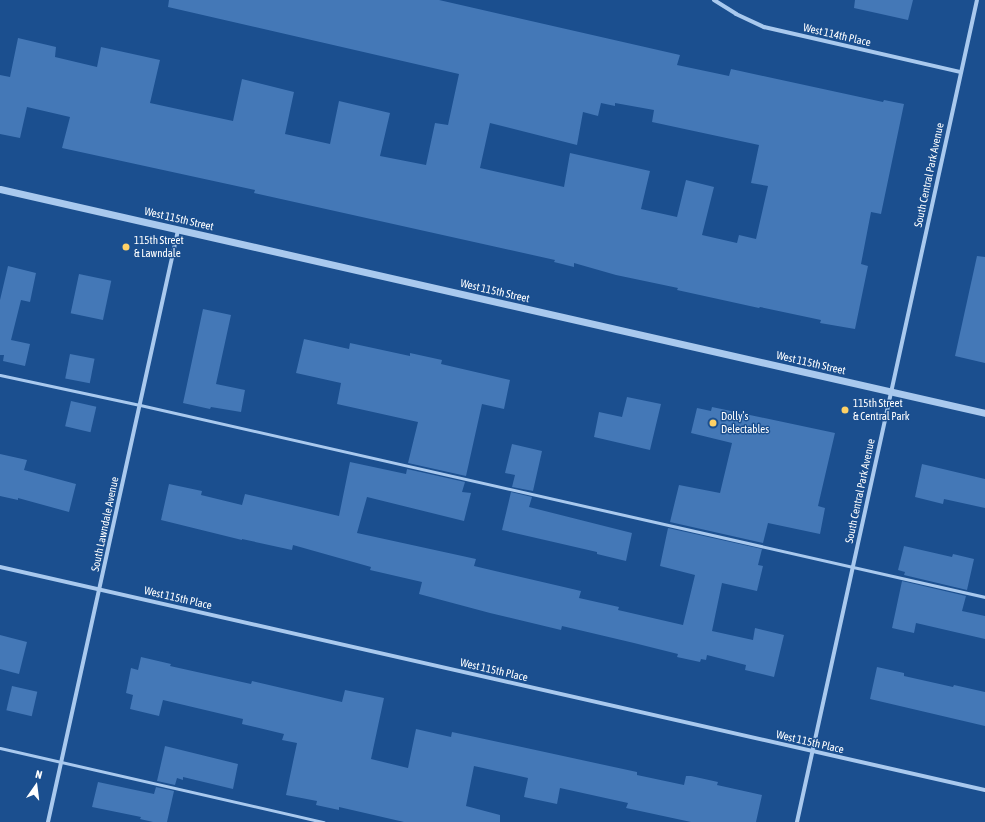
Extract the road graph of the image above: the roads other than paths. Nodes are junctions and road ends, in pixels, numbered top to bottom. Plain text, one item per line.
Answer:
1 (714, 0) edge
2 (976, 0) edge
3 (961, 72) junction
4 (0, 189) edge
5 (178, 230) junction
6 (0, 376) edge
7 (891, 392) junction
8 (140, 405) junction
9 (985, 413) edge
10 (0, 567) edge
11 (853, 567) junction
12 (100, 590) junction
13 (985, 597) edge
14 (0, 748) edge
15 (812, 752) junction
16 (61, 762) junction
17 (985, 790) edge
18 (48, 822) edge
19 (324, 822) edge
20 (797, 822) edge

1 - 3 street, West 114th Place
2 - 3 street, South Central Park Avenue
3 - 7 street, South Central Park Avenue
4 - 5 street, West 115th Street
5 - 7 street, West 115th Street
5 - 8 street, South Lawndale Avenue
6 - 8 lane
7 - 9 street, West 115th Street
7 - 11 street, South Central Park Avenue
8 - 11 lane
8 - 12 street, South Lawndale Avenue
10 - 12 street, West 115th Place
11 - 13 lane
11 - 15 street, South Central Park Avenue
12 - 15 street, West 115th Place
12 - 16 street, South Lawndale Avenue
14 - 16 lane
15 - 17 street, West 115th Place
15 - 20 street, South Central Park Avenue
16 - 18 street, South Lawndale Avenue
16 - 19 lane

